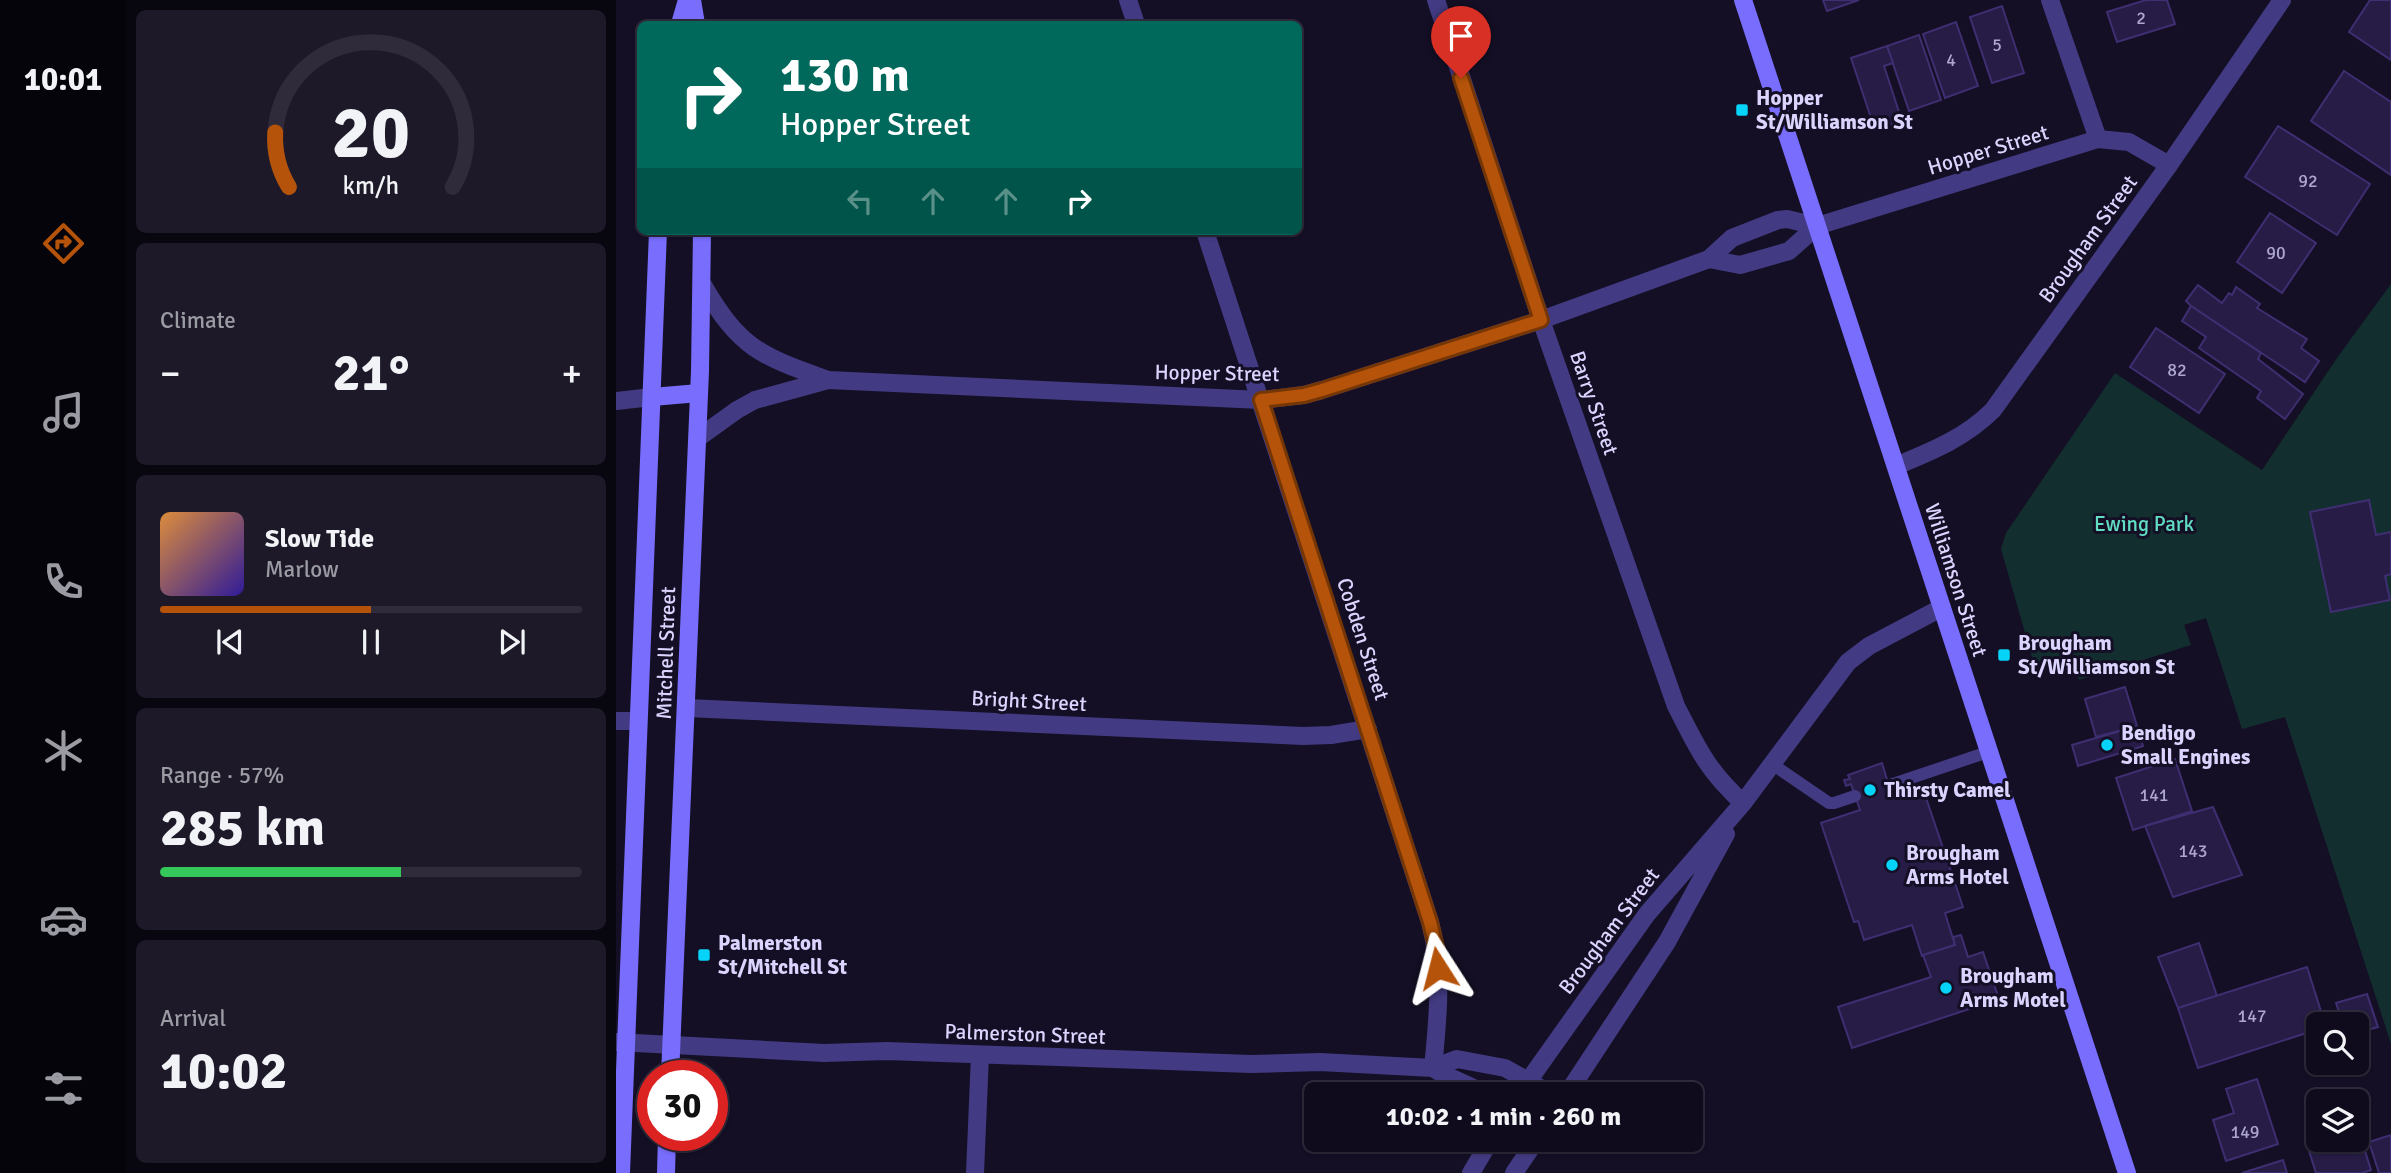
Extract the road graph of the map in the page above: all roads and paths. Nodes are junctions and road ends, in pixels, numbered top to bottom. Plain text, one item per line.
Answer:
1 (690, 0) edge
2 (1128, 0) edge
3 (1436, 0) edge
4 (1744, 0) edge
5 (2050, 0) edge
6 (2282, 0) edge
7 (681, 21) edge
8 (695, 21) edge
9 (1135, 21) edge
10 (2098, 139) junction
11 (2169, 165) junction
12 (1817, 226) junction
13 (657, 235) edge
14 (702, 235) edge
15 (1206, 235) edge
16 (1709, 259) junction
17 (703, 285) junction
18 (1541, 320) junction
19 (828, 380) junction
20 (699, 393) junction
21 (652, 397) junction
22 (1261, 400) junction
23 (616, 401) edge
24 (698, 438) junction
25 (1896, 467) junction
26 (1941, 608) junction
27 (687, 708) junction
28 (616, 720) edge
29 (637, 721) junction
30 (1368, 729) junction
31 (1988, 752) junction
32 (1772, 764) junction
33 (1890, 785) dead end
34 (1855, 796) dead end
35 (1743, 803) junction
36 (621, 1042) edge
37 (671, 1045) junction
38 (980, 1055) junction
39 (671, 1060) edge
40 (1433, 1068) junction
41 (1460, 1082) edge
42 (1519, 1082) edge
43 (1528, 1082) edge
44 (1575, 1082) edge
45 (667, 1151) edge
46 (1483, 1152) edge
47 (1528, 1152) edge
48 (621, 1173) edge
49 (666, 1173) edge
50 (975, 1173) edge
51 (1471, 1173) edge
52 (1514, 1173) edge
53 (2127, 1173) edge

1 - 7 main road
1 - 8 main road
2 - 9 street
3 - 18 street, Barry Street
4 - 12 main road, Williamson Street
5 - 10 street
6 - 11 street, Brougham Street
10 - 11 street, Hopper Street
10 - 12 street, Hopper Street
11 - 25 street, Brougham Street
12 - 16 street, Hopper Street
12 - 16 street, Hopper Street
12 - 25 main road, Williamson Street
13 - 21 main road, Mitchell Street
14 - 17 main road, Mitchell Street
15 - 22 street, Cobden Street
16 - 18 street, Hopper Street
17 - 19 street, Hopper Street
17 - 20 main road, Mitchell Street
18 - 22 street, Hopper Street
18 - 35 street, Barry Street
19 - 22 street, Hopper Street
19 - 24 street, Hopper Street
20 - 21 main road
20 - 24 main road, Mitchell Street
21 - 23 street
21 - 29 main road, Mitchell Street
22 - 30 street, Cobden Street
24 - 27 main road, Mitchell Street
25 - 26 main road, Williamson Street
26 - 31 main road, Williamson Street
26 - 32 street, Brougham Street
27 - 30 street, Bright Street
27 - 37 main road, Mitchell Street
28 - 29 street
29 - 36 main road, Mitchell Street
30 - 40 street, Cobden Street
31 - 33 lane
31 - 53 main road, Williamson Street
32 - 34 lane
32 - 35 street, Brougham Street
35 - 43 street, Brougham Street
35 - 44 street, Brougham Street
36 - 37 street, Palmerston Street
36 - 48 main road, Mitchell Street
37 - 38 street, Palmerston Street
37 - 39 main road, Mitchell Street
38 - 40 street, Palmerston Street
38 - 50 street
40 - 41 street, Palmerston Street
40 - 42 street, Palmerston Street
45 - 49 main road
46 - 51 street
47 - 52 street

